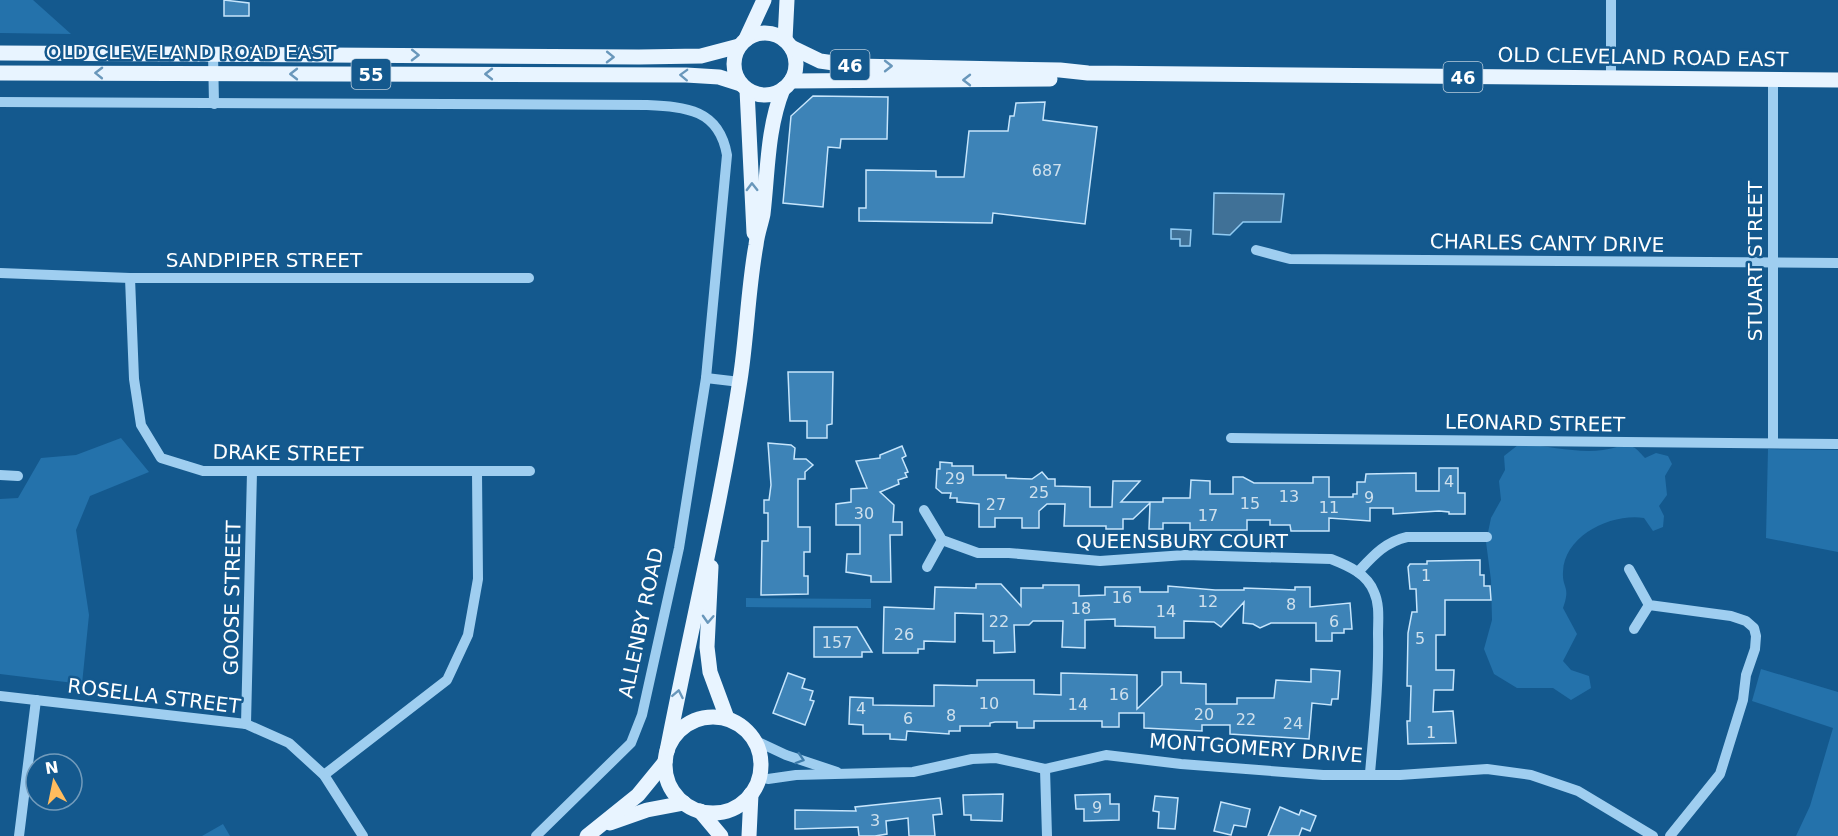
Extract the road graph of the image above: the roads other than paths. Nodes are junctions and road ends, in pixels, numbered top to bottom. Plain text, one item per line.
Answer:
1 (764, 0) edge
2 (787, 0) edge
3 (1611, 0) edge
4 (742, 42) junction
5 (788, 43) junction
6 (0, 53) edge
7 (213, 53) junction
8 (0, 73) edge
9 (214, 74) junction
10 (1088, 74) junction
11 (1611, 78) junction
12 (1773, 80) junction
13 (1838, 80) edge
14 (787, 85) junction
15 (744, 87) junction
16 (0, 102) edge
17 (214, 104) junction
18 (756, 245) junction
19 (1256, 250) dead end
20 (1838, 263) edge
21 (1774, 264) junction
22 (0, 273) edge
23 (130, 278) junction
24 (529, 278) dead end
25 (706, 378) junction
26 (740, 382) junction
27 (1231, 438) dead end
28 (1773, 443) junction
29 (1838, 444) edge
30 (530, 471) dead end
31 (252, 472) junction
32 (477, 472) junction
33 (0, 475) edge
34 (18, 477) dead end
35 (924, 510) dead end
36 (1488, 537) dead end
37 (712, 540) junction
38 (942, 540) junction
39 (927, 567) dead end
40 (1629, 569) dead end
41 (1358, 572) junction
42 (1648, 605) junction
43 (1634, 629) dead end
44 (0, 696) edge
45 (36, 700) junction
46 (727, 718) junction
47 (246, 724) junction
48 (756, 741) junction
49 (666, 756) junction
50 (1045, 769) junction
51 (1370, 773) junction
52 (845, 774) junction
53 (324, 775) junction
54 (760, 777) junction
55 (751, 794) junction
56 (684, 803) junction
57 (700, 811) junction
58 (593, 832) edge
59 (19, 836) edge
60 (363, 836) edge
61 (536, 836) edge
62 (721, 836) edge
63 (749, 836) edge
64 (1047, 836) edge
65 (1653, 836) edge
66 (1670, 836) edge

1 - 4 main road
2 - 5 main road
3 - 11 street
4 - 5 main road, 46
7 -> 4 main road, OLD CLEVELAND ROAD EAST / 55
4 - 15 main road
5 -> 10 main road, OLD CLEVELAND ROAD EAST / 46
5 - 14 main road
6 - 7 main road, OLD CLEVELAND ROAD EAST / 55
7 - 9 street
9 -> 8 main road, OLD CLEVELAND ROAD EAST / 55
15 -> 9 main road, OLD CLEVELAND ROAD EAST / 55
9 - 17 street
10 - 11 main road, OLD CLEVELAND ROAD EAST / 46
10 -> 14 main road, OLD CLEVELAND ROAD EAST / 46
11 - 12 main road, OLD CLEVELAND ROAD EAST / 46
12 - 13 main road, OLD CLEVELAND ROAD EAST / 46
12 - 21 street, STUART STREET
14 - 15 main road, 46
14 - 18 main road
18 -> 15 main road
16 - 17 street
17 - 25 street, ALLENBY ROAD
18 - 26 main road
19 - 21 street, CHARLES CANTY DRIVE
20 - 21 street, CHARLES CANTY DRIVE
21 - 28 street, STUART STREET
22 - 23 street, SANDPIPER STREET
23 - 24 street, SANDPIPER STREET
23 - 31 street, DRAKE STREET
25 - 26 street
25 - 61 street, ALLENBY ROAD
26 - 37 main road
27 - 28 street, LEONARD STREET
28 - 29 street, LEONARD STREET
30 - 32 street, DRAKE STREET
31 - 32 street, DRAKE STREET
31 - 47 street, GOOSE STREET
32 - 53 street
33 - 34 street
35 - 38 street
36 - 41 street
37 -> 46 main road
49 -> 37 main road
38 - 39 street
38 - 41 street, QUEENSBURY COURT
40 - 42 street
41 - 51 street, QUEENSBURY COURT
42 - 43 street
42 - 66 street
44 - 45 street, ROSELLA STREET
45 - 47 street, ROSELLA STREET
45 - 59 street
46 - 48 main road
46 - 49 main road
47 - 53 street, ROSELLA STREET
48 -> 52 street, MONTGOMERY DRIVE
48 - 54 main road
49 - 56 main road
49 - 58 main road
50 - 51 street, MONTGOMERY DRIVE
50 - 52 street, MONTGOMERY DRIVE
50 - 64 street
51 - 65 street, MONTGOMERY DRIVE
52 - 54 street, MONTGOMERY DRIVE
53 - 60 street, ROSELLA STREET
54 - 55 main road
55 - 57 main road
55 - 63 main road
56 - 57 main road
56 - 58 main road
57 - 62 main road

